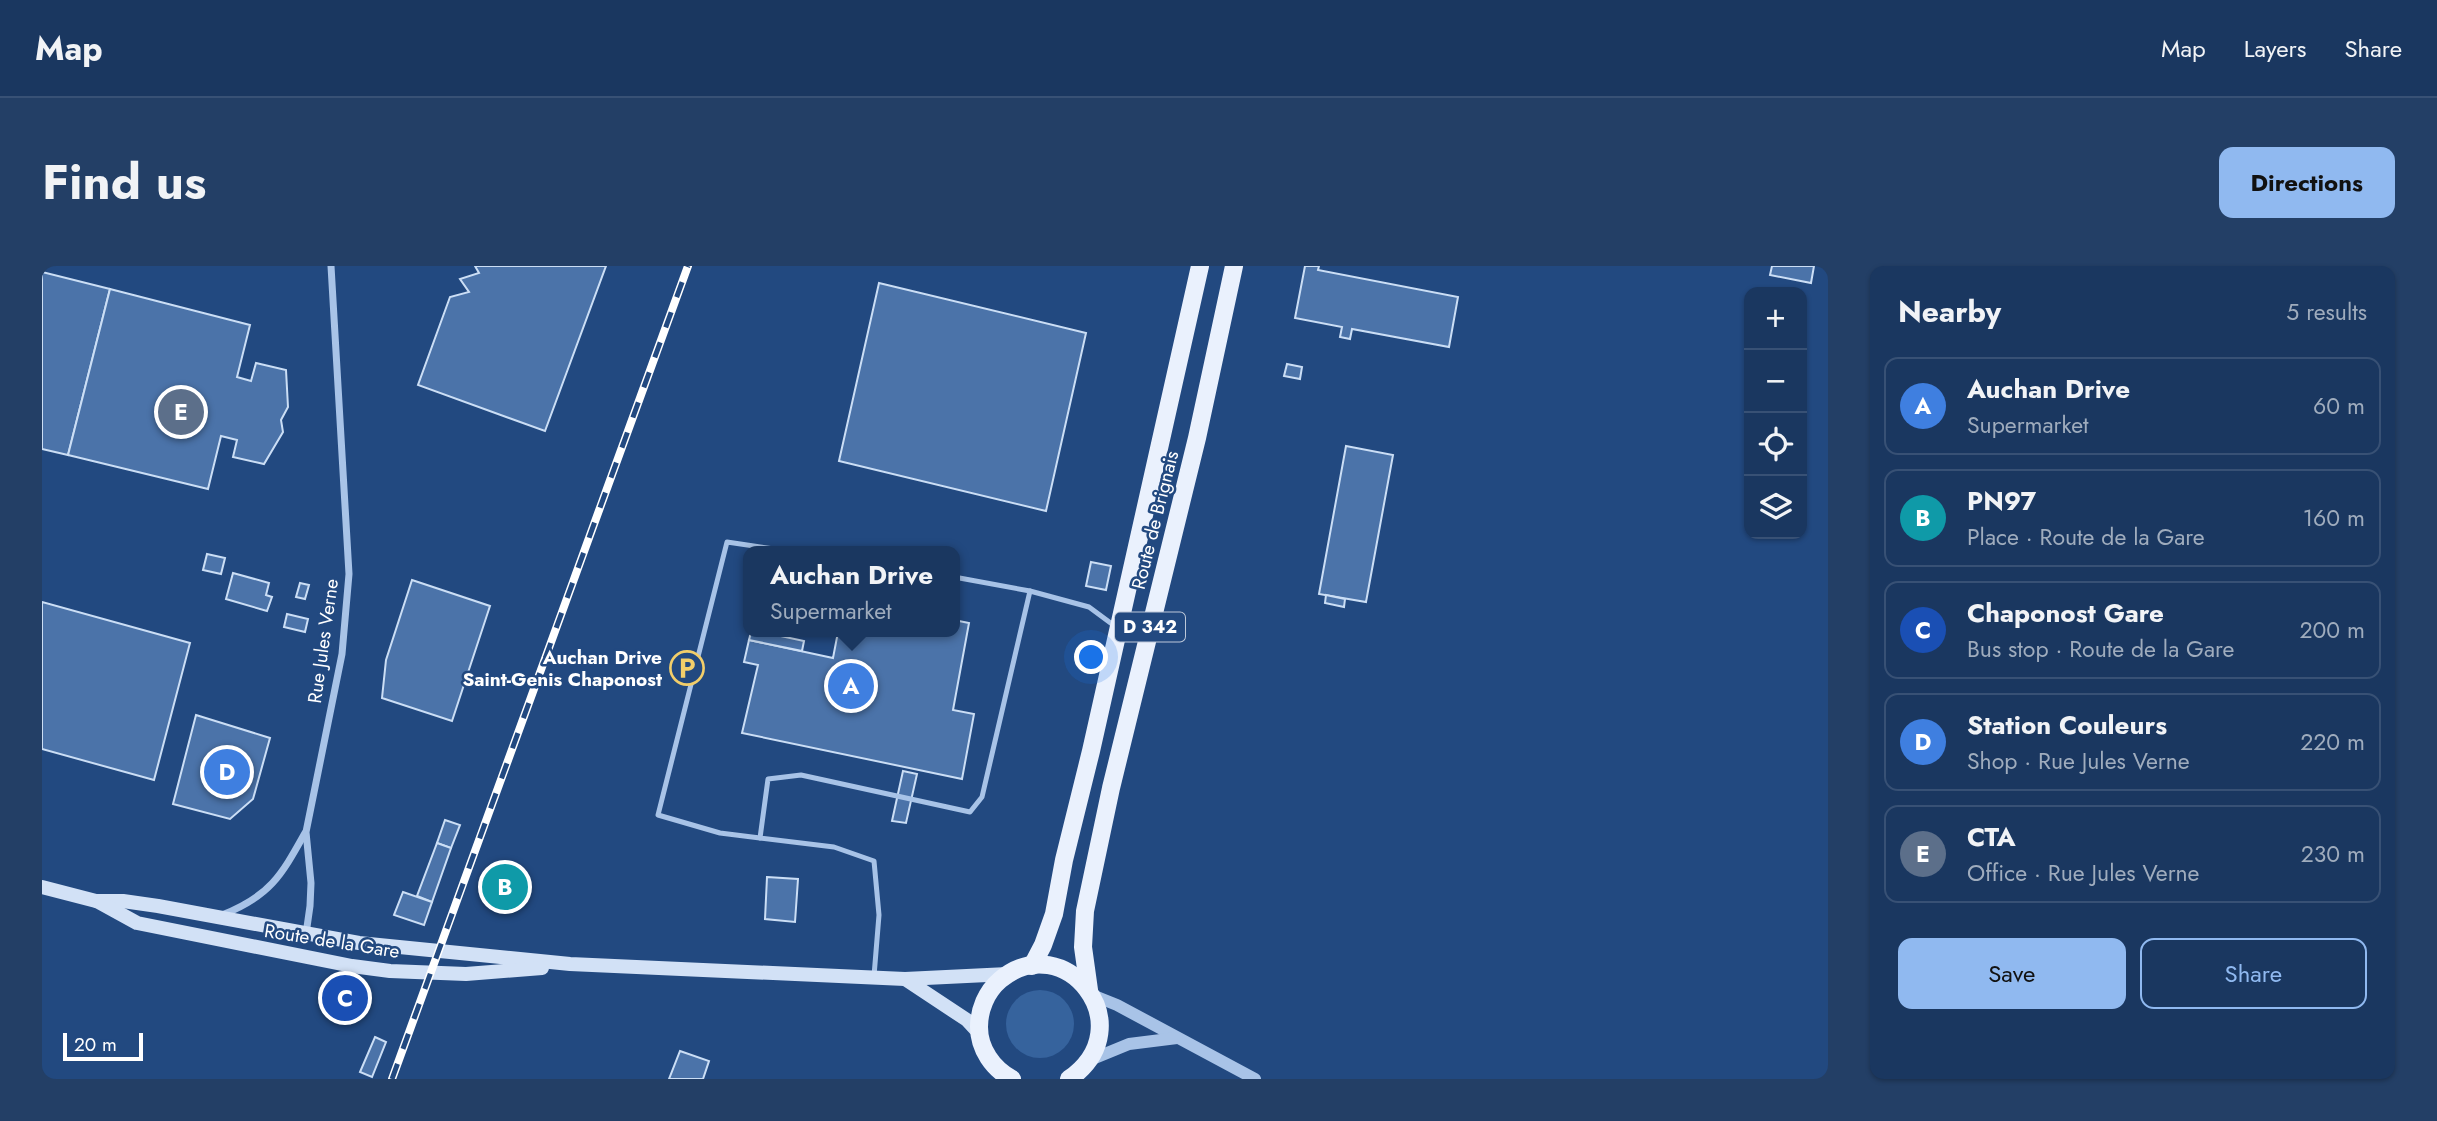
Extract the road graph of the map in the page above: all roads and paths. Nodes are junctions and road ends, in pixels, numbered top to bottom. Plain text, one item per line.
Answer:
1 (331, 266) edge
2 (1200, 266) edge
3 (1234, 266) edge
4 (754, 546) edge
5 (960, 577) edge
6 (1030, 591) junction
7 (1118, 629) junction
8 (306, 832) junction
9 (761, 838) junction
10 (42, 887) edge
11 (96, 901) junction
12 (217, 917) junction
13 (306, 934) junction
14 (570, 964) junction
15 (1032, 966) junction
16 (1008, 974) junction
17 (874, 977) junction
18 (905, 979) junction
19 (1091, 993) junction
20 (979, 1032) junction
21 (1177, 1038) junction
22 (1090, 1060) junction
23 (1006, 1077) edge
24 (1069, 1079) edge
25 (1255, 1079) edge

1 - 8 street, Rue Jules Verne
2 - 7 main road, Route de Brignais / D 342
3 - 19 main road, Route de Brignais / D 342
4 - 9 lane
5 - 6 lane
6 - 7 lane
6 - 9 lane
7 - 15 main road, Route de Brignais / D 342
8 - 12 street
8 - 13 street, Rue Jules Verne
9 - 17 lane
10 - 11 main road, Route de la Gare
11 - 12 main road, Route de la Gare
11 - 14 main road, Route de la Gare
12 - 13 main road, Route de la Gare
13 - 14 main road, Route de la Gare
14 - 17 main road, Route de la Gare
15 - 16 main road
15 - 19 main road
16 - 18 main road, Route de la Gare
16 - 20 main road
17 - 18 main road, Route de la Gare
18 - 20 main road, Route de la Gare
19 - 21 street
19 - 22 main road, Route de Brignais
20 - 23 main road
21 - 22 street
21 - 25 street
22 - 24 main road

